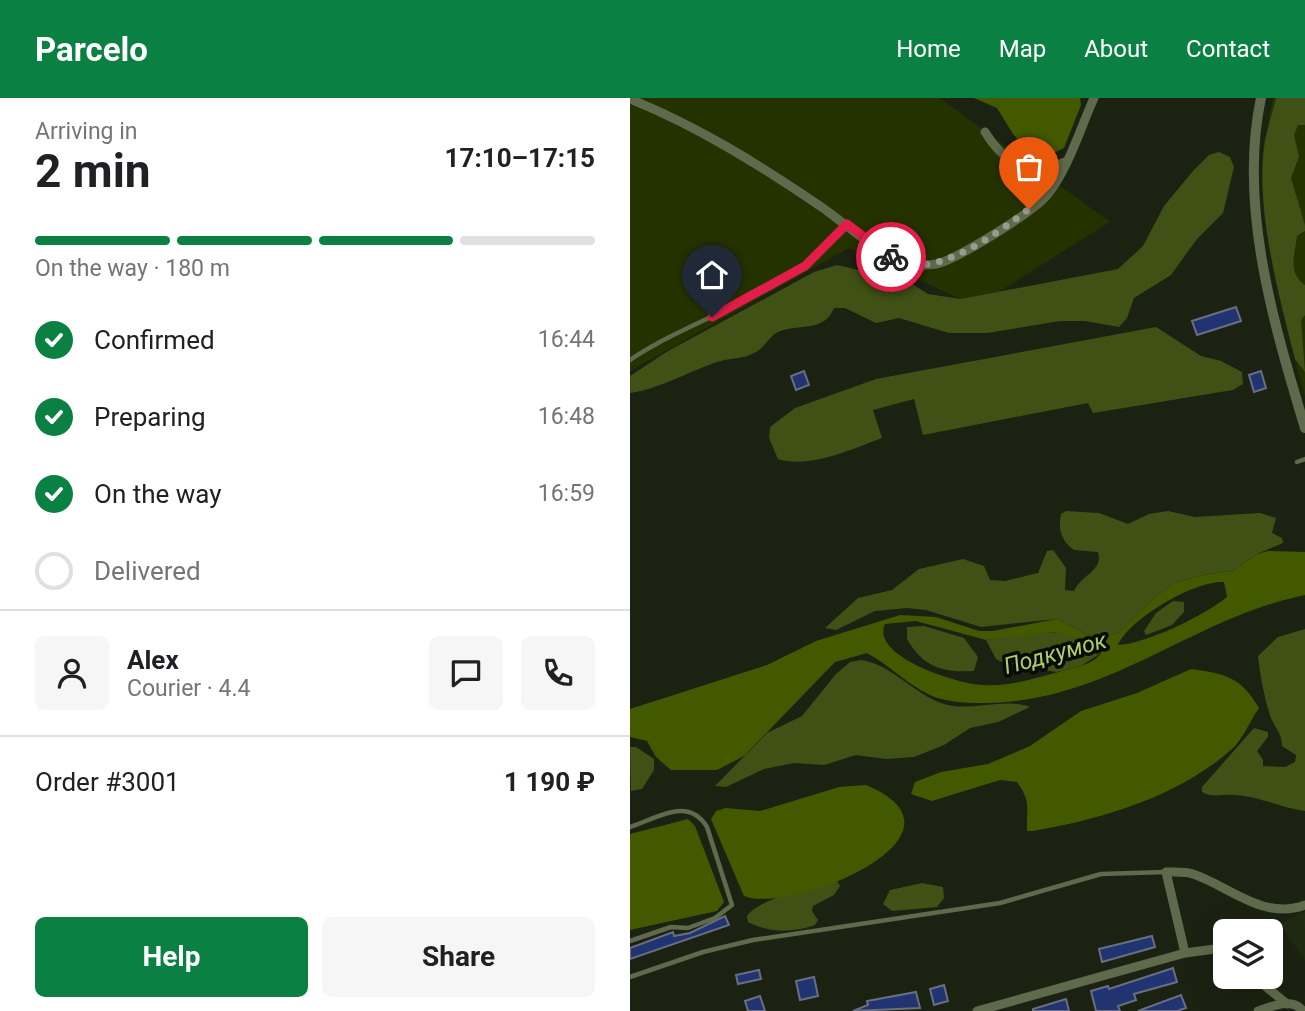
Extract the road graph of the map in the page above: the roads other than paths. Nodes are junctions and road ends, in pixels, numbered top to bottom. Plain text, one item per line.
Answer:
1 (1094, 98) edge
2 (1261, 98) edge
3 (630, 99) edge
4 (985, 132) dead end
5 (1066, 162) junction
6 (847, 224) junction
7 (630, 359) edge
8 (1305, 428) edge
9 (1305, 459) edge
10 (1297, 462) dead end
11 (630, 827) edge
12 (1166, 872) junction
13 (1305, 905) edge
14 (630, 941) edge
15 (1213, 949) edge
16 (1185, 953) junction
17 (630, 977) edge
18 (1269, 989) edge
19 (1287, 1003) junction
20 (977, 1011) edge
21 (1258, 1011) edge
22 (1303, 1011) edge

1 - 5 street
2 - 8 street
3 - 6 street
4 - 5 street
5 - 6 street
6 - 7 lane
9 - 10 lane
11 - 14 lane
12 - 13 street
12 - 16 street
12 - 17 lane
15 - 16 street
16 - 20 street
18 - 19 street
19 - 21 street
19 - 22 street

